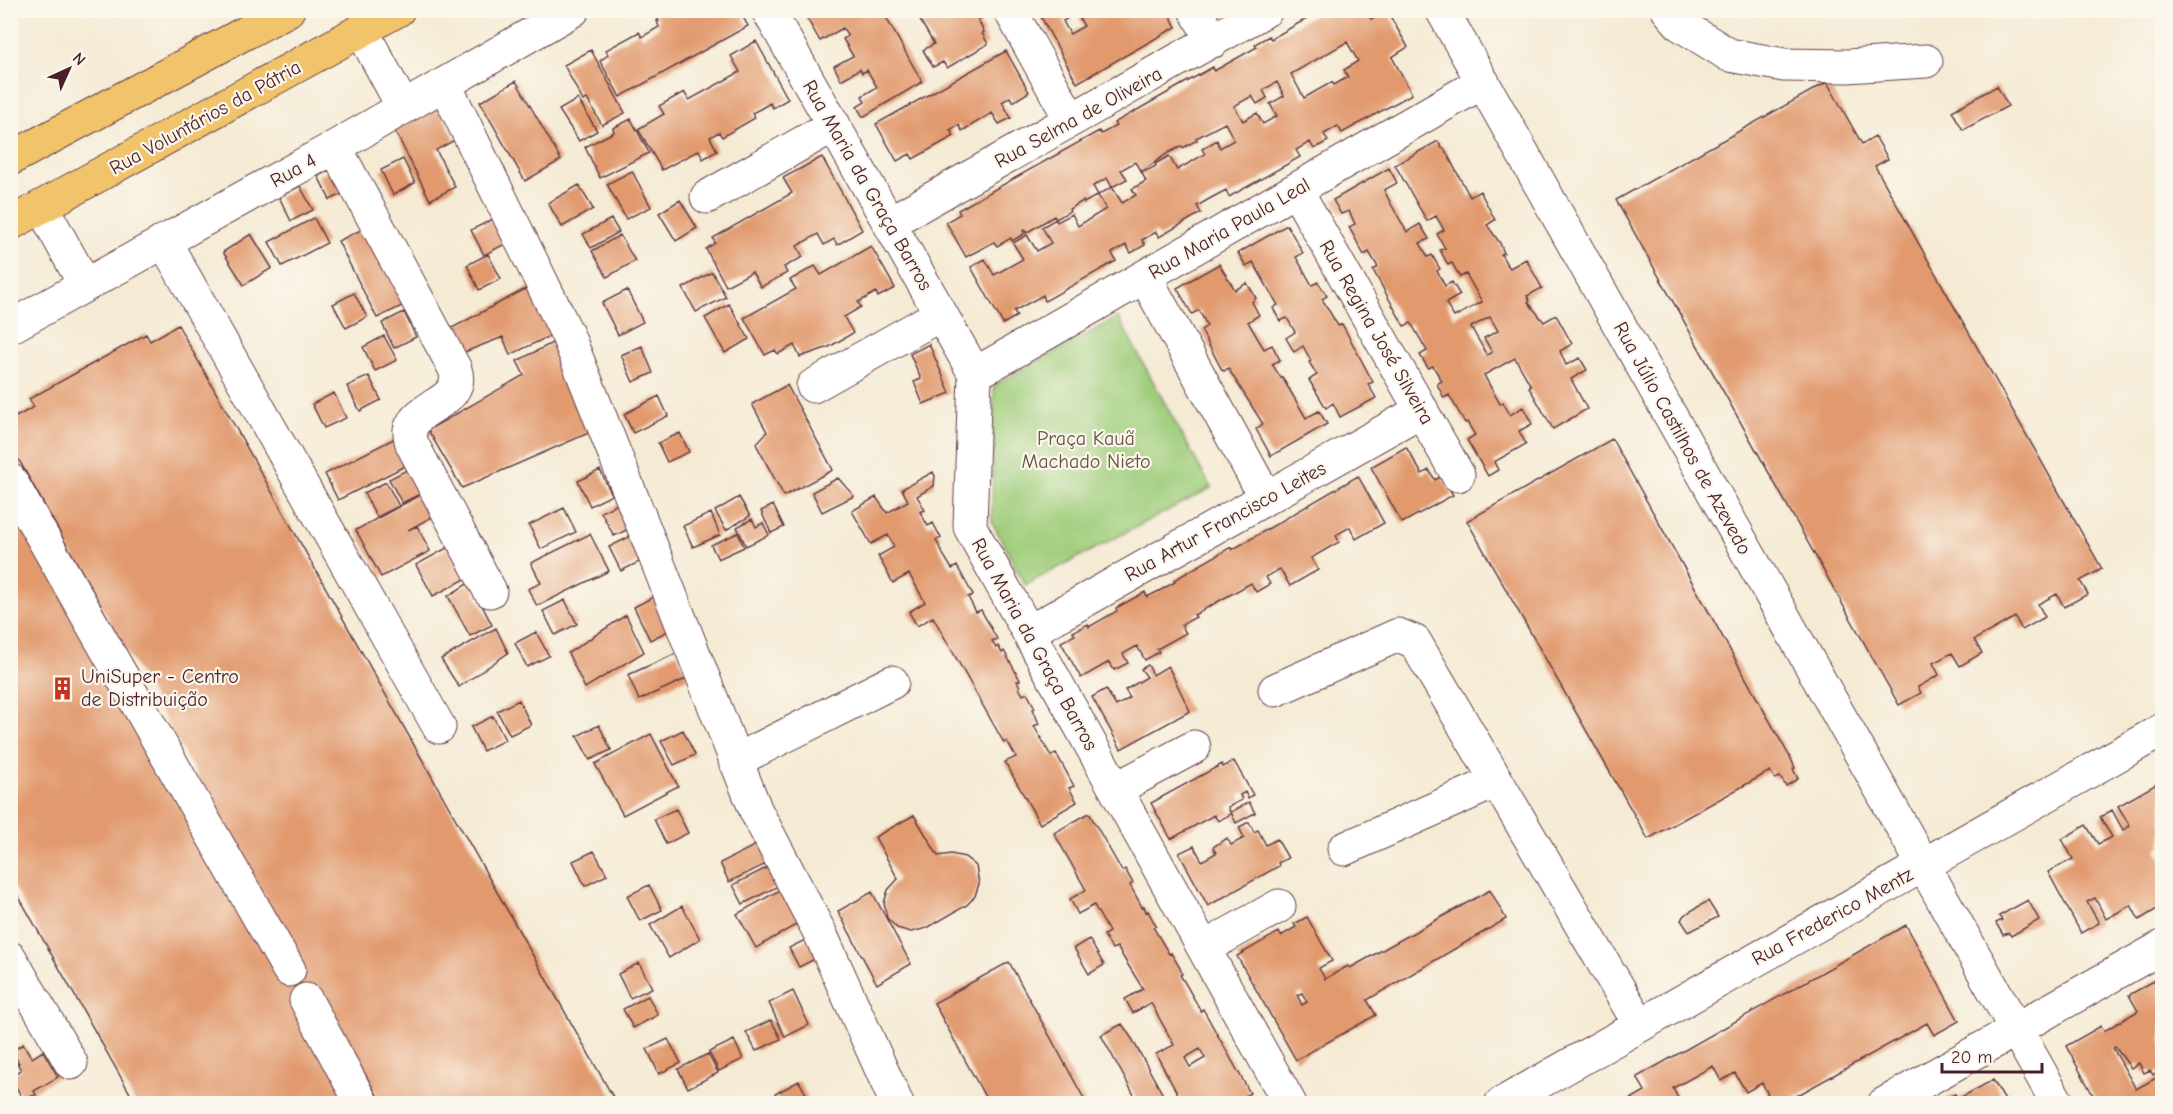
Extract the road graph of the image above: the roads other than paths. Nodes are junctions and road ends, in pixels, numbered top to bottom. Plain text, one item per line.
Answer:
1 (288, 10) edge
2 (399, 10) edge
3 (573, 10) edge
4 (768, 10) edge
5 (1010, 10) edge
6 (1195, 10) edge
7 (1266, 10) edge
8 (1442, 10) edge
9 (1668, 10) edge
10 (362, 30) junction
11 (1212, 41) junction
12 (1926, 61) dead end
13 (1483, 82) junction
14 (445, 85) junction
15 (404, 107) junction
16 (1071, 120) junction
17 (834, 125) junction
18 (335, 147) junction
19 (10, 159) edge
20 (1296, 190) junction
21 (707, 197) dead end
22 (42, 207) junction
23 (889, 223) junction
24 (10, 224) edge
25 (164, 241) junction
26 (1145, 277) junction
27 (85, 285) junction
28 (941, 314) junction
29 (10, 327) edge
30 (975, 374) junction
31 (813, 386) dead end
32 (1422, 410) junction
33 (1458, 475) dead end
34 (10, 480) edge
35 (1266, 498) junction
36 (490, 591) dead end
37 (1029, 632) junction
38 (892, 682) dead end
39 (1275, 690) dead end
40 (439, 727) dead end
41 (2163, 730) edge
42 (1194, 747) dead end
43 (735, 762) junction
44 (1497, 781) junction
45 (1116, 789) junction
46 (1344, 849) dead end
47 (1922, 865) junction
48 (1279, 906) dead end
49 (2163, 947) edge
50 (1204, 948) junction
51 (10, 958) edge
52 (289, 970) dead end
53 (306, 1000) dead end
54 (1640, 1025) junction
55 (2015, 1029) junction
56 (71, 1063) dead end
57 (362, 1104) edge
58 (897, 1104) edge
59 (1290, 1104) edge
60 (1501, 1104) edge
61 (1884, 1104) edge
62 (2058, 1104) edge

1 - 19 main road
2 - 10 main road, Rua Voluntários da Pátria
3 - 14 street, Rua 4
4 - 17 street, Rua Maria da Graça Barros
5 - 16 street
6 - 11 street
7 - 11 street, Rua Selma de Oliveira
8 - 13 street, Rua Júlio Castilhos de Azevedo
9 - 12 street
10 - 15 street
10 - 22 main road, Rua Voluntários da Pátria
11 - 16 street, Rua Selma de Oliveira
13 - 20 street, Rua Maria Paula Leal
13 - 47 street, Rua Júlio Castilhos de Azevedo
14 - 15 street, Rua 4
14 - 43 street
15 - 18 street, Rua 4
16 - 23 street, Rua Selma de Oliveira
17 - 21 street
17 - 23 street, Rua Maria da Graça Barros
18 - 25 street, Rua 4
18 - 36 street
20 - 26 street, Rua Maria Paula Leal
20 - 32 street, Rua Regina José Silveira
22 - 24 main road, Rua Voluntários da Pátria
22 - 27 street
23 - 28 street, Rua Maria da Graça Barros
25 - 27 street, Rua 4
25 - 40 street
26 - 30 street, Rua Maria Paula Leal
26 - 35 street
27 - 29 street, Rua 4
28 - 30 street, Rua Maria da Graça Barros
28 - 31 street
30 - 37 street, Rua Maria da Graça Barros
32 - 33 street, Rua Regina José Silveira
32 - 35 street, Rua Artur Francisco Leites
34 - 52 street
35 - 37 street, Rua Artur Francisco Leites
37 - 45 street, Rua Maria da Graça Barros
38 - 43 street
39 - 44 street
41 - 47 street, Rua Frederico Mentz
42 - 45 street
43 - 58 street
44 - 46 street
44 - 54 street
45 - 50 street, Rua Maria da Graça Barros
47 - 54 street, Rua Frederico Mentz
47 - 55 street, Rua Júlio Castilhos de Azevedo
48 - 50 street
49 - 55 street
50 - 59 street, Rua Maria da Graça Barros
51 - 56 street
53 - 57 street
54 - 60 street, Rua Frederico Mentz
55 - 61 street
55 - 62 street, Rua Júlio Castilhos de Azevedo

